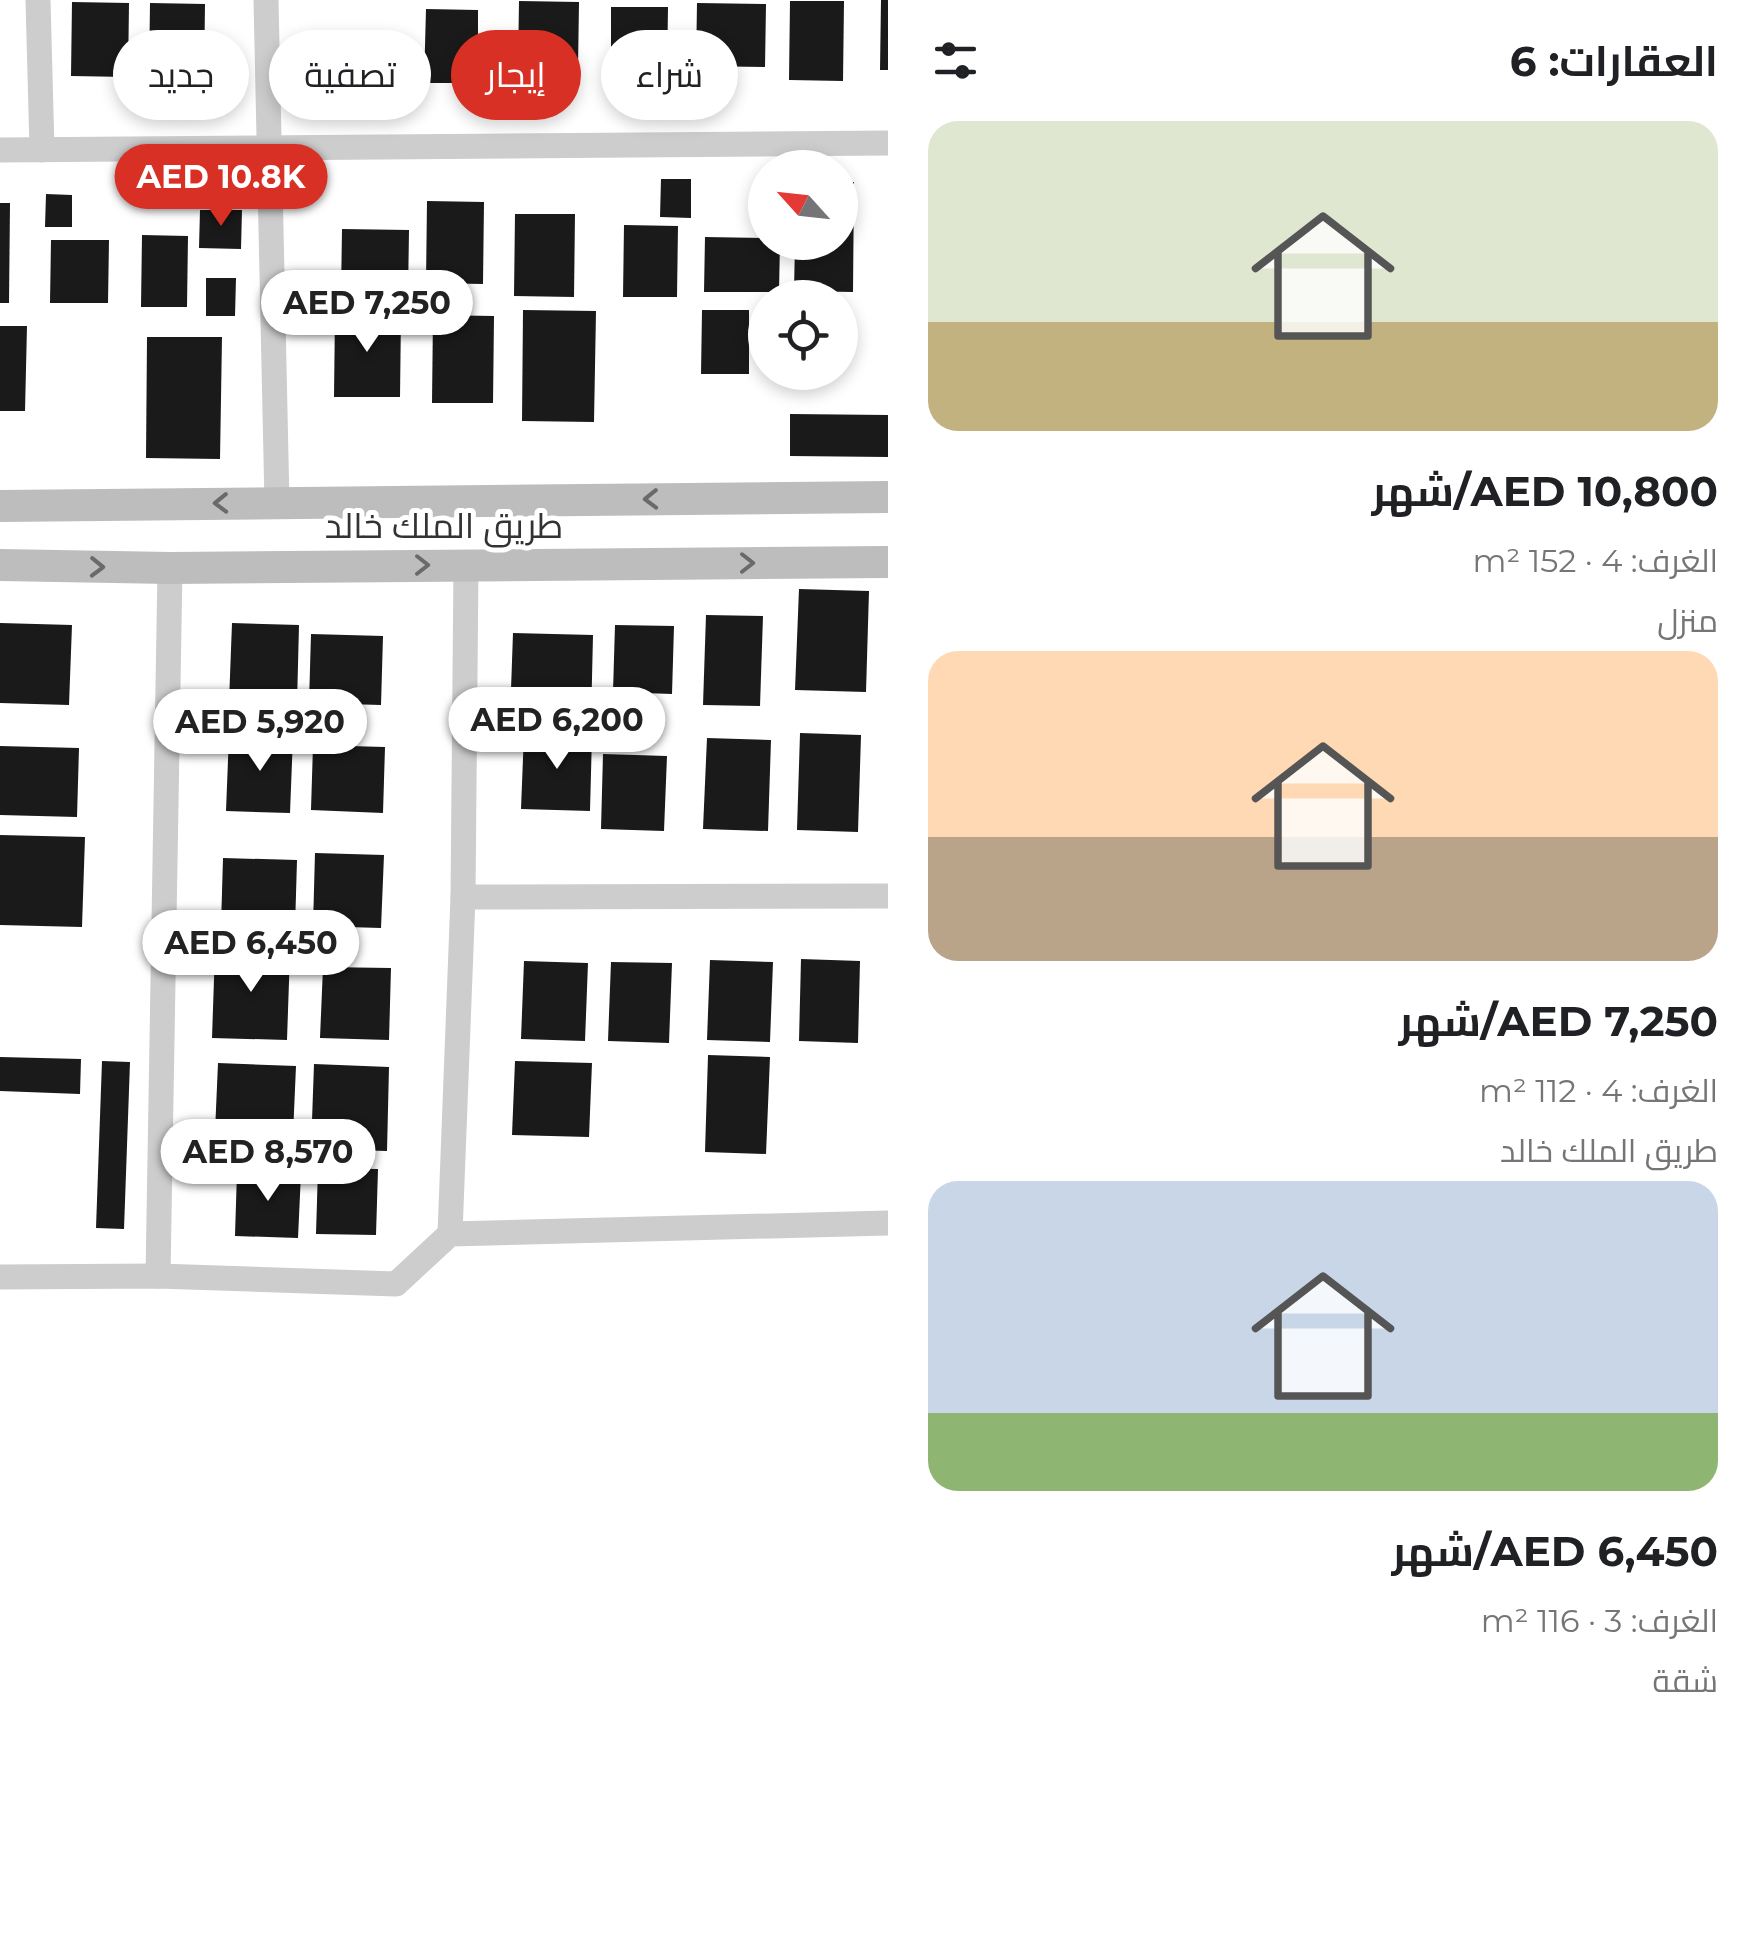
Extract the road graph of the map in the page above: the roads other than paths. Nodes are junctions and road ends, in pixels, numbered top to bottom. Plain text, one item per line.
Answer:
1 (38, 0) edge
2 (266, 0) edge
3 (888, 143) edge
4 (270, 148) junction
5 (0, 150) edge
6 (42, 150) junction
7 (888, 496) edge
8 (277, 503) junction
9 (0, 506) edge
10 (888, 562) edge
11 (0, 565) edge
12 (466, 565) junction
13 (170, 568) junction
14 (888, 896) edge
15 (463, 897) junction
16 (888, 1223) edge
17 (450, 1234) junction
18 (158, 1276) junction
19 (0, 1277) edge

1 - 6 street
2 - 4 street
3 - 4 street
4 - 6 street
4 - 8 street
5 - 6 street
7 -> 8 main road, طريق الملك خالد
8 -> 9 main road, طريق الملك خالد
12 -> 10 main road, طريق الملك خالد
11 -> 13 main road, طريق الملك خالد
13 -> 12 main road, طريق الملك خالد
12 - 15 street
13 - 18 street
14 - 15 street
15 - 17 street
16 - 17 street
17 - 18 street
18 - 19 street

